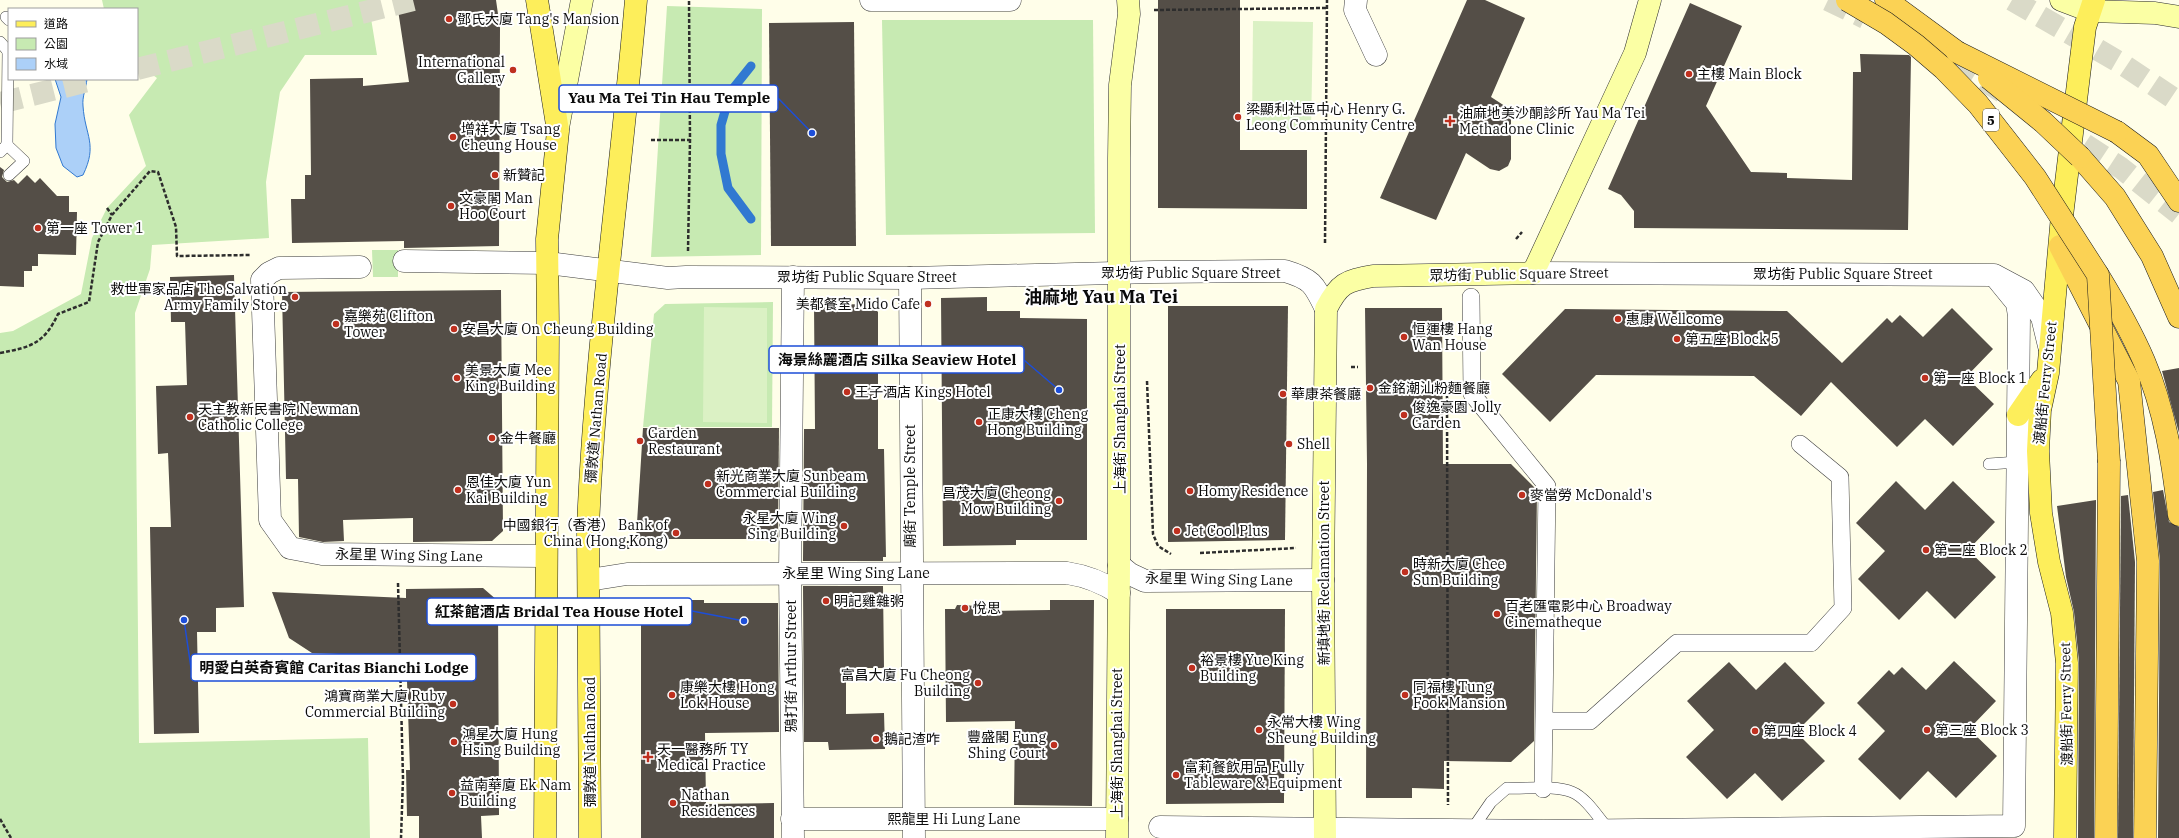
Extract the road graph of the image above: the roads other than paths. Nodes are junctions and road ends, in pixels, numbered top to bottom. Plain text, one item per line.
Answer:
1 (537, 0) edge
2 (582, 0) edge
3 (636, 0) edge
4 (871, 0) edge
5 (1010, 0) edge
6 (1128, 0) edge
7 (1356, 0) edge
8 (1650, 0) edge
9 (1847, 0) edge
10 (1886, 0) edge
11 (2061, 0) edge
12 (2092, 6) edge
13 (2179, 17) edge
14 (6, 48) edge
15 (1957, 52) junction
16 (1376, 55) dead end
17 (558, 131) junction
18 (4, 148) edge
19 (9, 175) dead end
20 (2179, 201) edge
21 (2060, 246) junction
22 (404, 261) dead end
23 (548, 263) junction
24 (360, 267) dead end
25 (608, 271) junction
26 (1120, 272) junction
27 (1533, 273) junction
28 (1994, 275) junction
29 (2098, 275) junction
30 (793, 277) junction
31 (910, 278) junction
32 (1471, 297) dead end
33 (1326, 309) junction
34 (2179, 317) edge
35 (2049, 348) junction
36 (2048, 373) junction
37 (2018, 415) junction
38 (1800, 444) dead end
39 (2018, 462) junction
40 (1989, 464) dead end
41 (2179, 515) edge
42 (545, 556) junction
43 (1119, 565) junction
44 (790, 573) junction
45 (911, 574) junction
46 (589, 580) junction
47 (1323, 580) junction
48 (1119, 593) junction
49 (1545, 721) junction
50 (1543, 789) junction
51 (1160, 827) dead end
52 (792, 828) edge
53 (914, 828) edge
54 (1117, 829) edge
55 (1471, 830) junction
56 (1609, 830) junction
57 (2014, 832) edge
58 (1325, 833) edge
59 (1543, 835) edge
60 (545, 838) edge
61 (590, 838) edge
62 (2065, 838) edge
63 (2106, 838) edge
64 (2144, 838) edge

1 - 17 main road
2 - 17 main road
3 - 25 main road, 彌敦道 Nathan Road
4 - 5 street
6 - 26 main road, 上海街 Shanghai Street
7 - 16 street
8 - 27 main road
9 - 29 highway, 5, bridge
10 - 15 highway, 5
11 - 12 main road
12 - 13 main road
12 - 21 main road, 渡船街 Ferry Street
14 - 18 lane
15 - 20 highway, bridge
15 - 34 highway, 5, bridge
17 - 23 main road
18 - 19 lane
21 - 35 main road, 渡船街 Ferry Street
21 - 64 highway
22 - 23 street, 眾坊街 Public Square Street
23 - 25 street, 眾坊街 Public Square Street
23 - 42 main road
24 - 42 street, 永星里 Wing Sing Lane
25 - 30 street, 眾坊街 Public Square Street
25 - 46 main road, 彌敦道 Nathan Road
26 - 31 street, 眾坊街 Public Square Street
26 - 33 street, 眾坊街 Public Square Street
26 - 43 main road, 上海街 Shanghai Street
27 - 28 street, 眾坊街 Public Square Street
27 - 33 main road, 眾坊街 Public Square Street
28 - 35 street, 眾坊街 Public Square Street
28 - 37 street
29 - 41 highway, 5
29 - 63 highway, bridge
30 - 31 street, 眾坊街 Public Square Street
30 - 44 street, 鴉打街 Arthur Street
31 - 45 street, 廟街 Temple Street
32 - 49 street
33 - 47 main road, 新填地街 Reclamation Street
35 - 36 main road, 渡船街 Ferry Street
36 - 37 main road
36 - 62 main road, 渡船街 Ferry Street
37 - 39 street
38 - 49 street
39 - 40 lane
39 - 57 street
42 - 60 main road
43 - 47 street, 永星里 Wing Sing Lane
43 - 48 main road, 上海街 Shanghai Street
44 - 45 street, 永星里 Wing Sing Lane
44 - 46 street, 永星里 Wing Sing Lane
44 - 52 street, 鴉打街 Arthur Street
45 - 48 street, 永星里 Wing Sing Lane
45 - 53 street, 廟街 Temple Street
46 - 61 main road, 彌敦道 Nathan Road
47 - 58 main road, 新填地街 Reclamation Street
48 - 54 main road, 上海街 Shanghai Street
49 - 50 street
50 - 55 lane
50 - 56 lane
51 - 58 street
52 - 53 street, 熙龍里 Hi Lung Lane
53 - 54 street, 熙龍里 Hi Lung Lane
55 - 58 street
55 - 59 street
56 - 57 street
56 - 59 street

